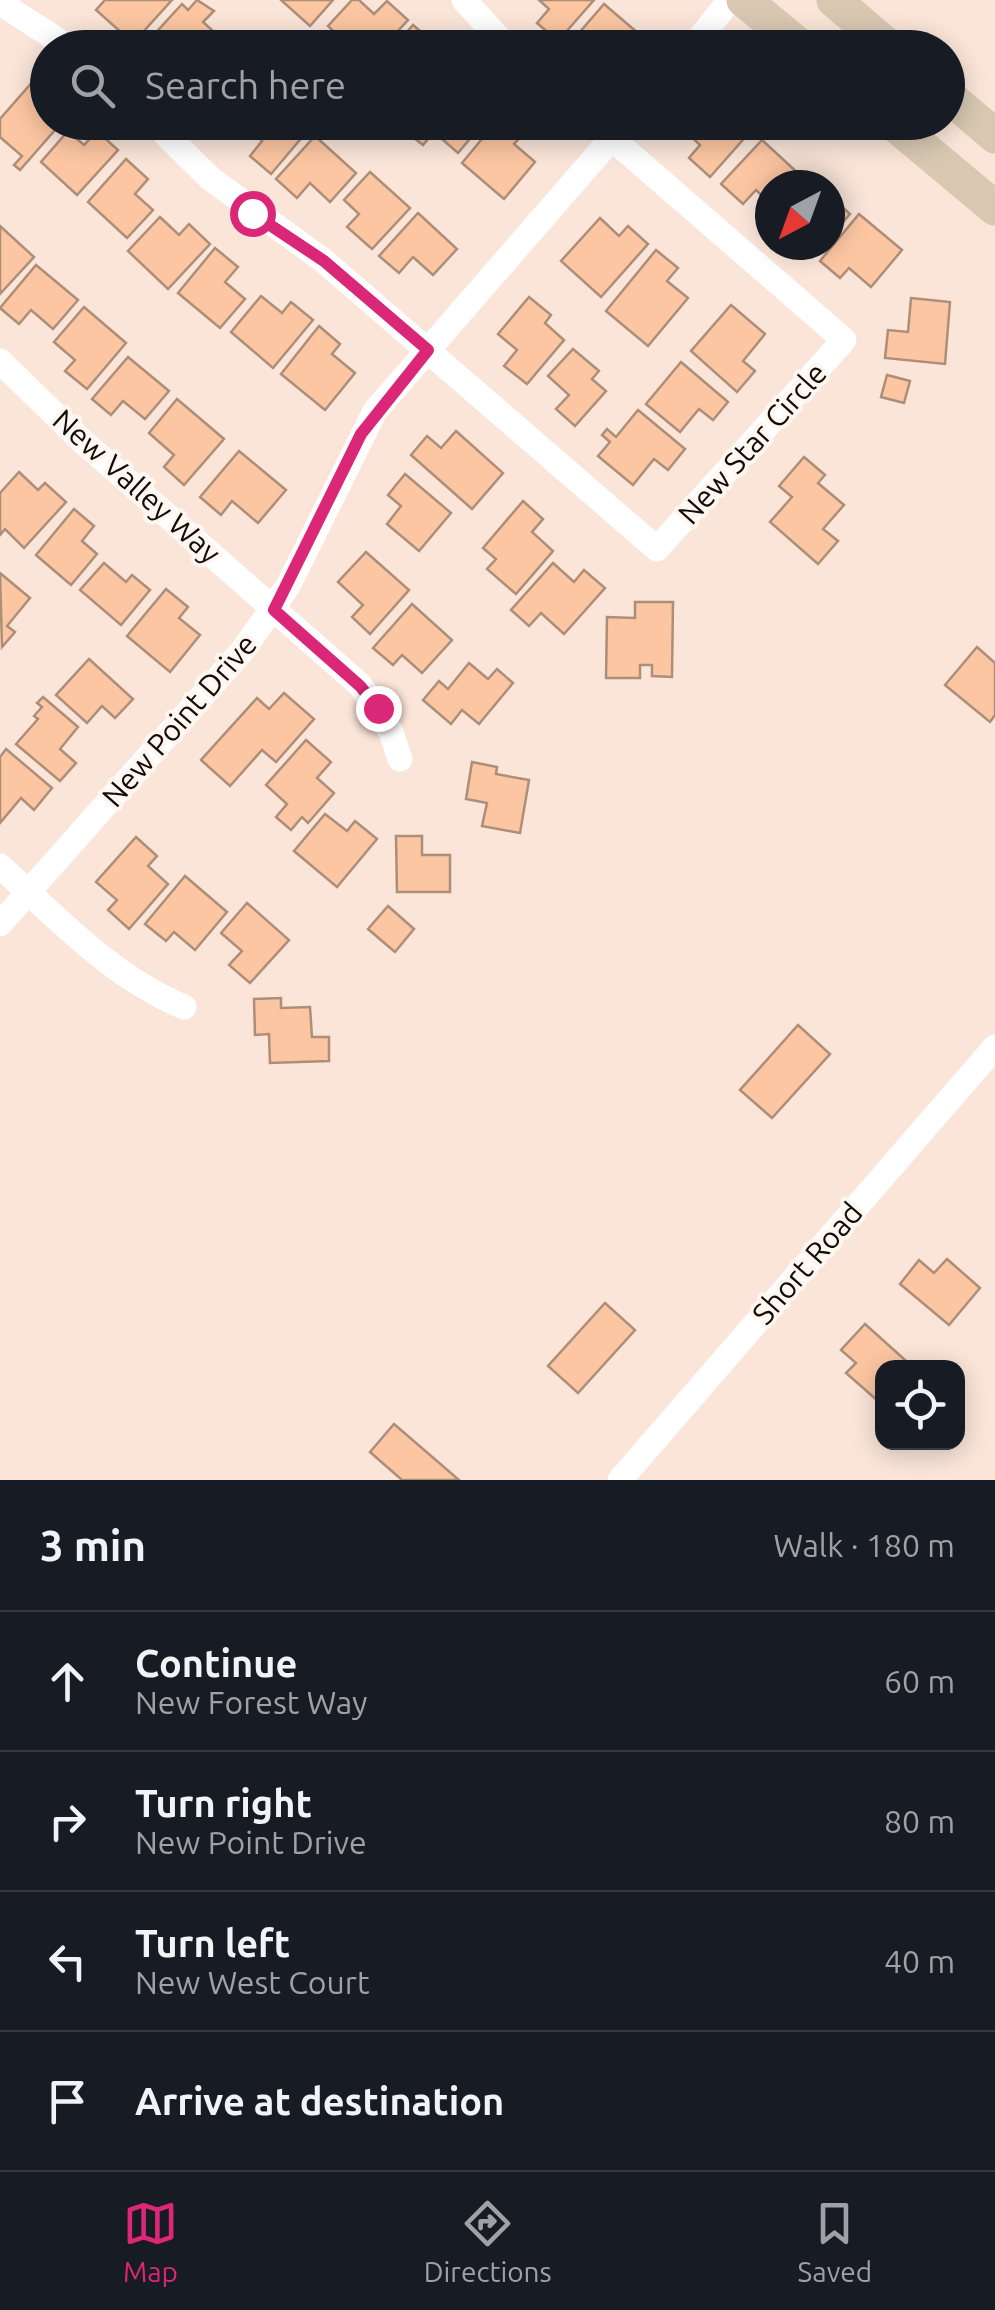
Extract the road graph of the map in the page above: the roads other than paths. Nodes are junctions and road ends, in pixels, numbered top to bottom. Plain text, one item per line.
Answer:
1 (464, 0) edge
2 (730, 0) edge
3 (744, 0) edge
4 (834, 0) edge
5 (0, 3) edge
6 (42, 30) edge
7 (492, 30) edge
8 (706, 30) edge
9 (780, 30) edge
10 (869, 30) edge
11 (965, 110) edge
12 (995, 136) edge
13 (172, 140) edge
14 (600, 140) edge
15 (623, 140) edge
16 (914, 140) edge
17 (995, 208) edge
18 (428, 350) junction
19 (0, 361) edge
20 (274, 610) junction
21 (400, 759) dead end
22 (0, 866) edge
23 (28, 892) junction
24 (0, 924) edge
25 (184, 1007) dead end
26 (995, 1046) edge
27 (620, 1480) edge

1 - 7 street
2 - 8 street
3 - 9 main road
4 - 10 main road
5 - 6 street
11 - 12 main road
13 - 18 street
14 - 18 street, New Point Drive
15 - 18 street, New Star Circle
16 - 17 main road
18 - 20 street, New Point Drive
19 - 20 street, New Valley Way
20 - 21 street, New Valley Way
20 - 23 street, New Point Drive
22 - 23 street
23 - 24 street, New Point Drive
23 - 25 street
26 - 27 street, Short Road

